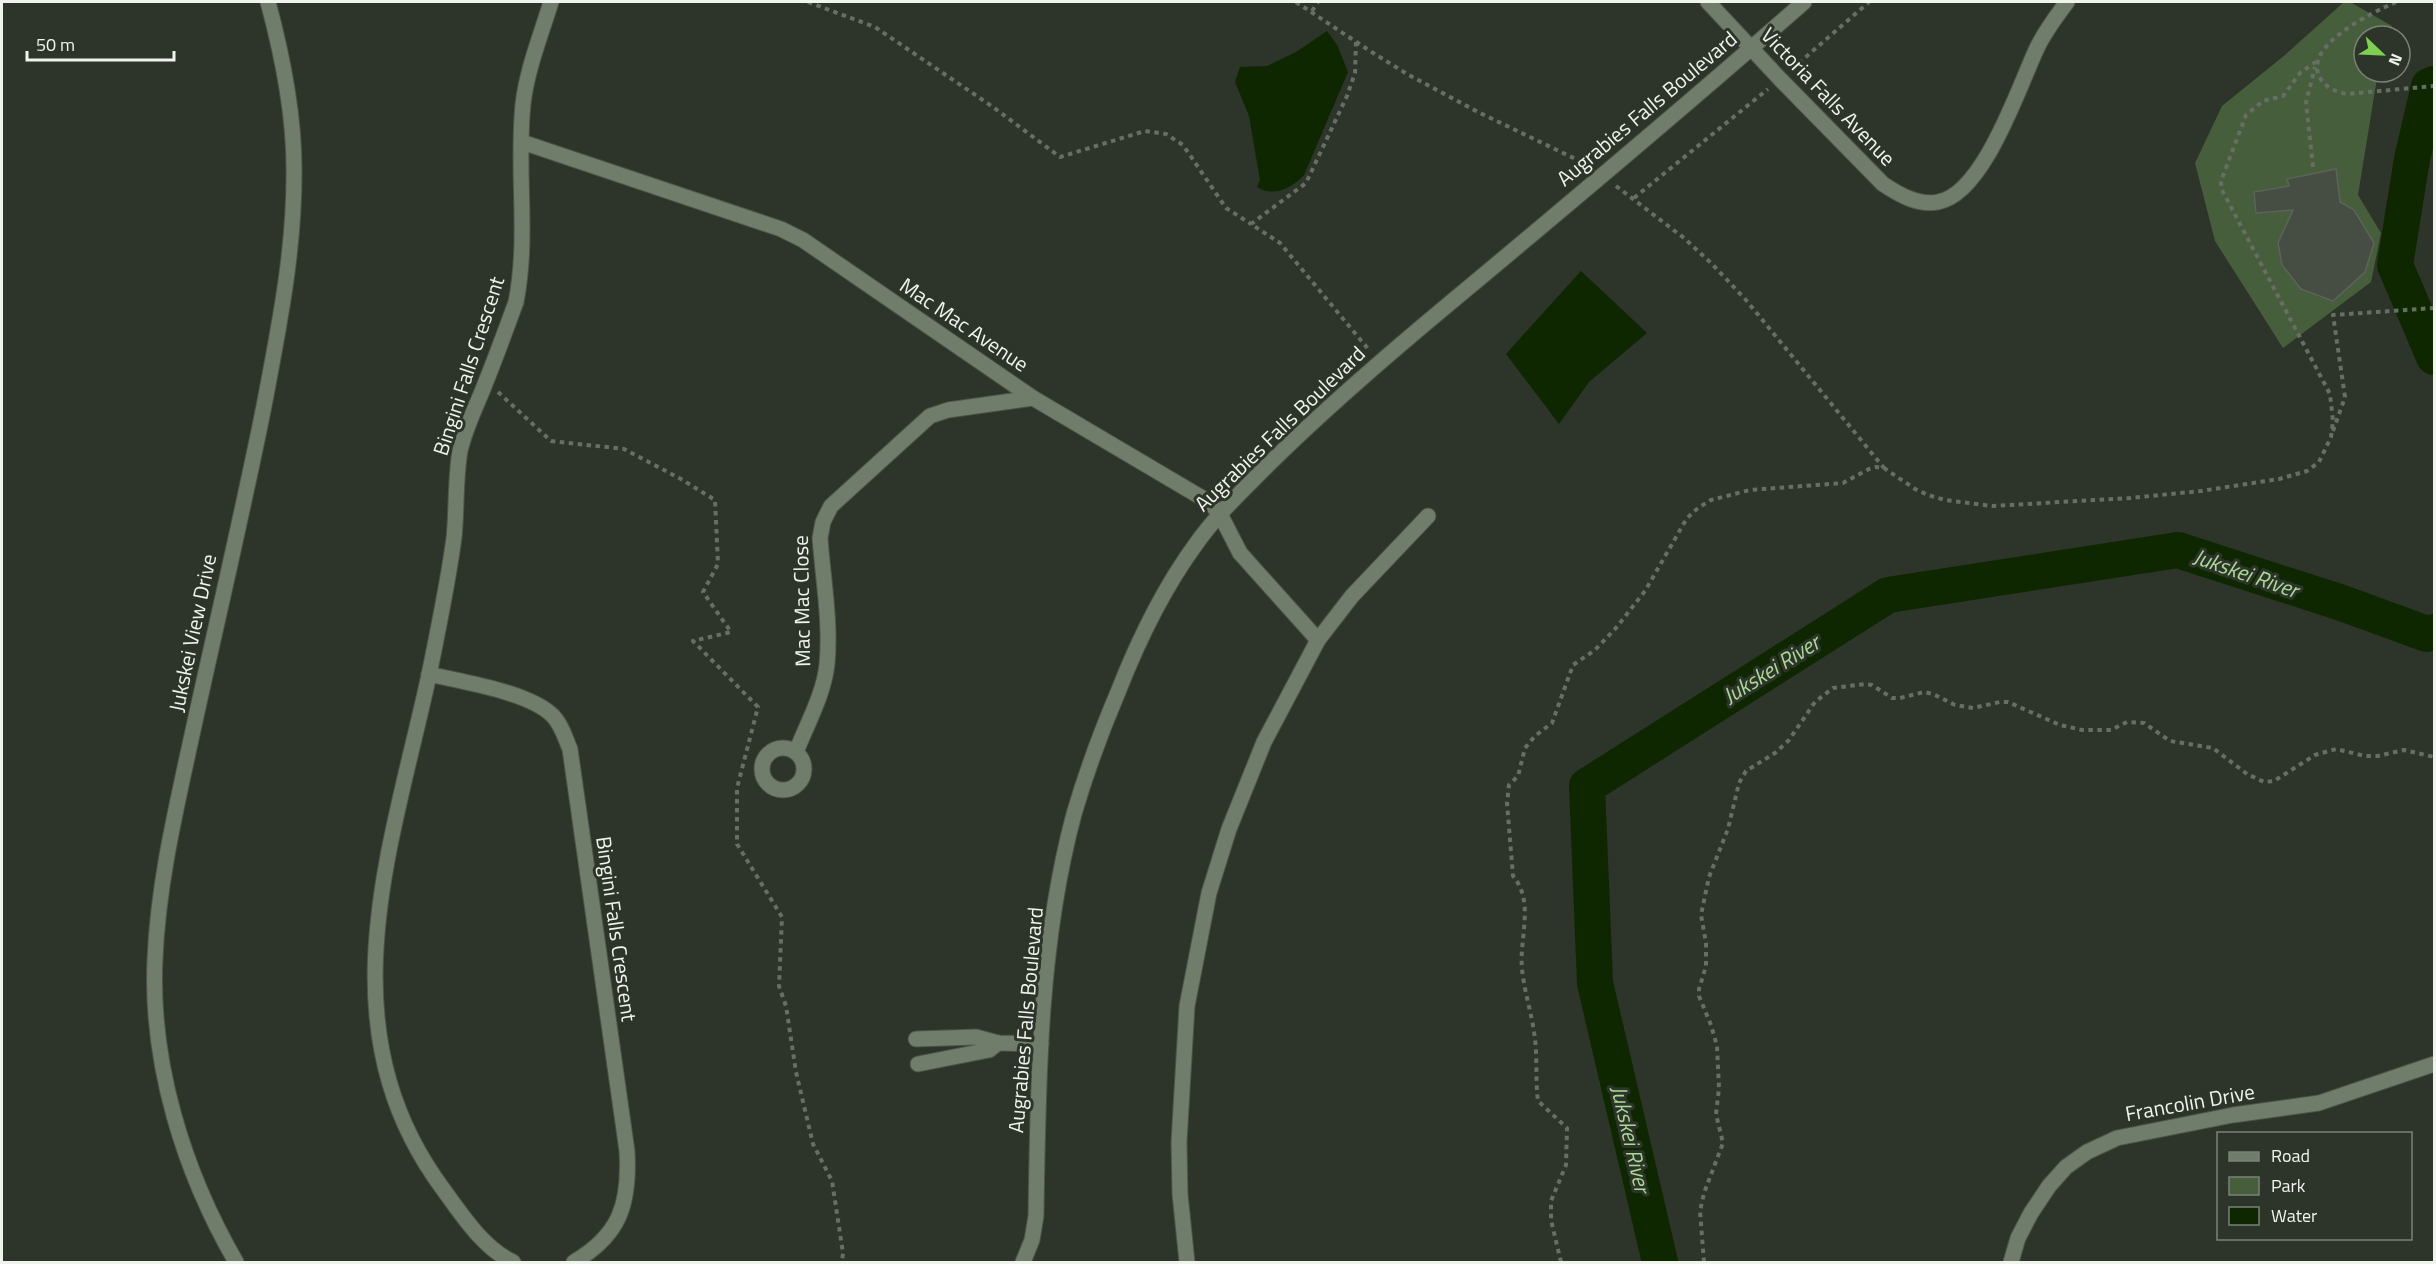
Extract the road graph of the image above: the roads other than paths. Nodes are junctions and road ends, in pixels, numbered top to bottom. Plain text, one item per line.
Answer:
1 (268, 2) edge
2 (551, 2) edge
3 (1708, 2) edge
4 (1804, 2) edge
5 (2067, 2) edge
6 (1751, 49) junction
7 (522, 142) junction
8 (1034, 398) junction
9 (1220, 514) junction
10 (1428, 516) dead end
11 (1318, 640) junction
12 (429, 674) junction
13 (796, 752) dead end
14 (916, 1039) dead end
15 (998, 1043) junction
16 (1041, 1044) junction
17 (918, 1064) dead end
18 (2434, 1064) edge
19 (236, 1263) edge
20 (513, 1263) edge
21 (574, 1263) edge
22 (1023, 1263) edge
23 (1187, 1263) edge
24 (2011, 1263) edge

1 - 19 street, Jukskei View Drive
2 - 7 street, Bingini Falls Crescent
3 - 6 street, Victoria Falls Avenue
4 - 6 street, Augrabies Falls Boulevard
5 - 6 street, Victoria Falls Avenue
6 - 9 street, Augrabies Falls Boulevard
7 - 8 street, Mac Mac Avenue
7 - 12 street, Bingini Falls Crescent
8 - 9 street, Mac Mac Avenue
8 - 13 street, Mac Mac Close
9 - 11 street, Mac Mac Avenue
9 - 16 street, Augrabies Falls Boulevard
10 - 11 street
11 - 23 street
12 - 20 street, Bingini Falls Crescent
12 - 21 street, Bingini Falls Crescent
14 - 15 street
15 - 16 street
15 - 17 street
16 - 22 street, Augrabies Falls Boulevard
18 - 24 street, Francolin Drive

